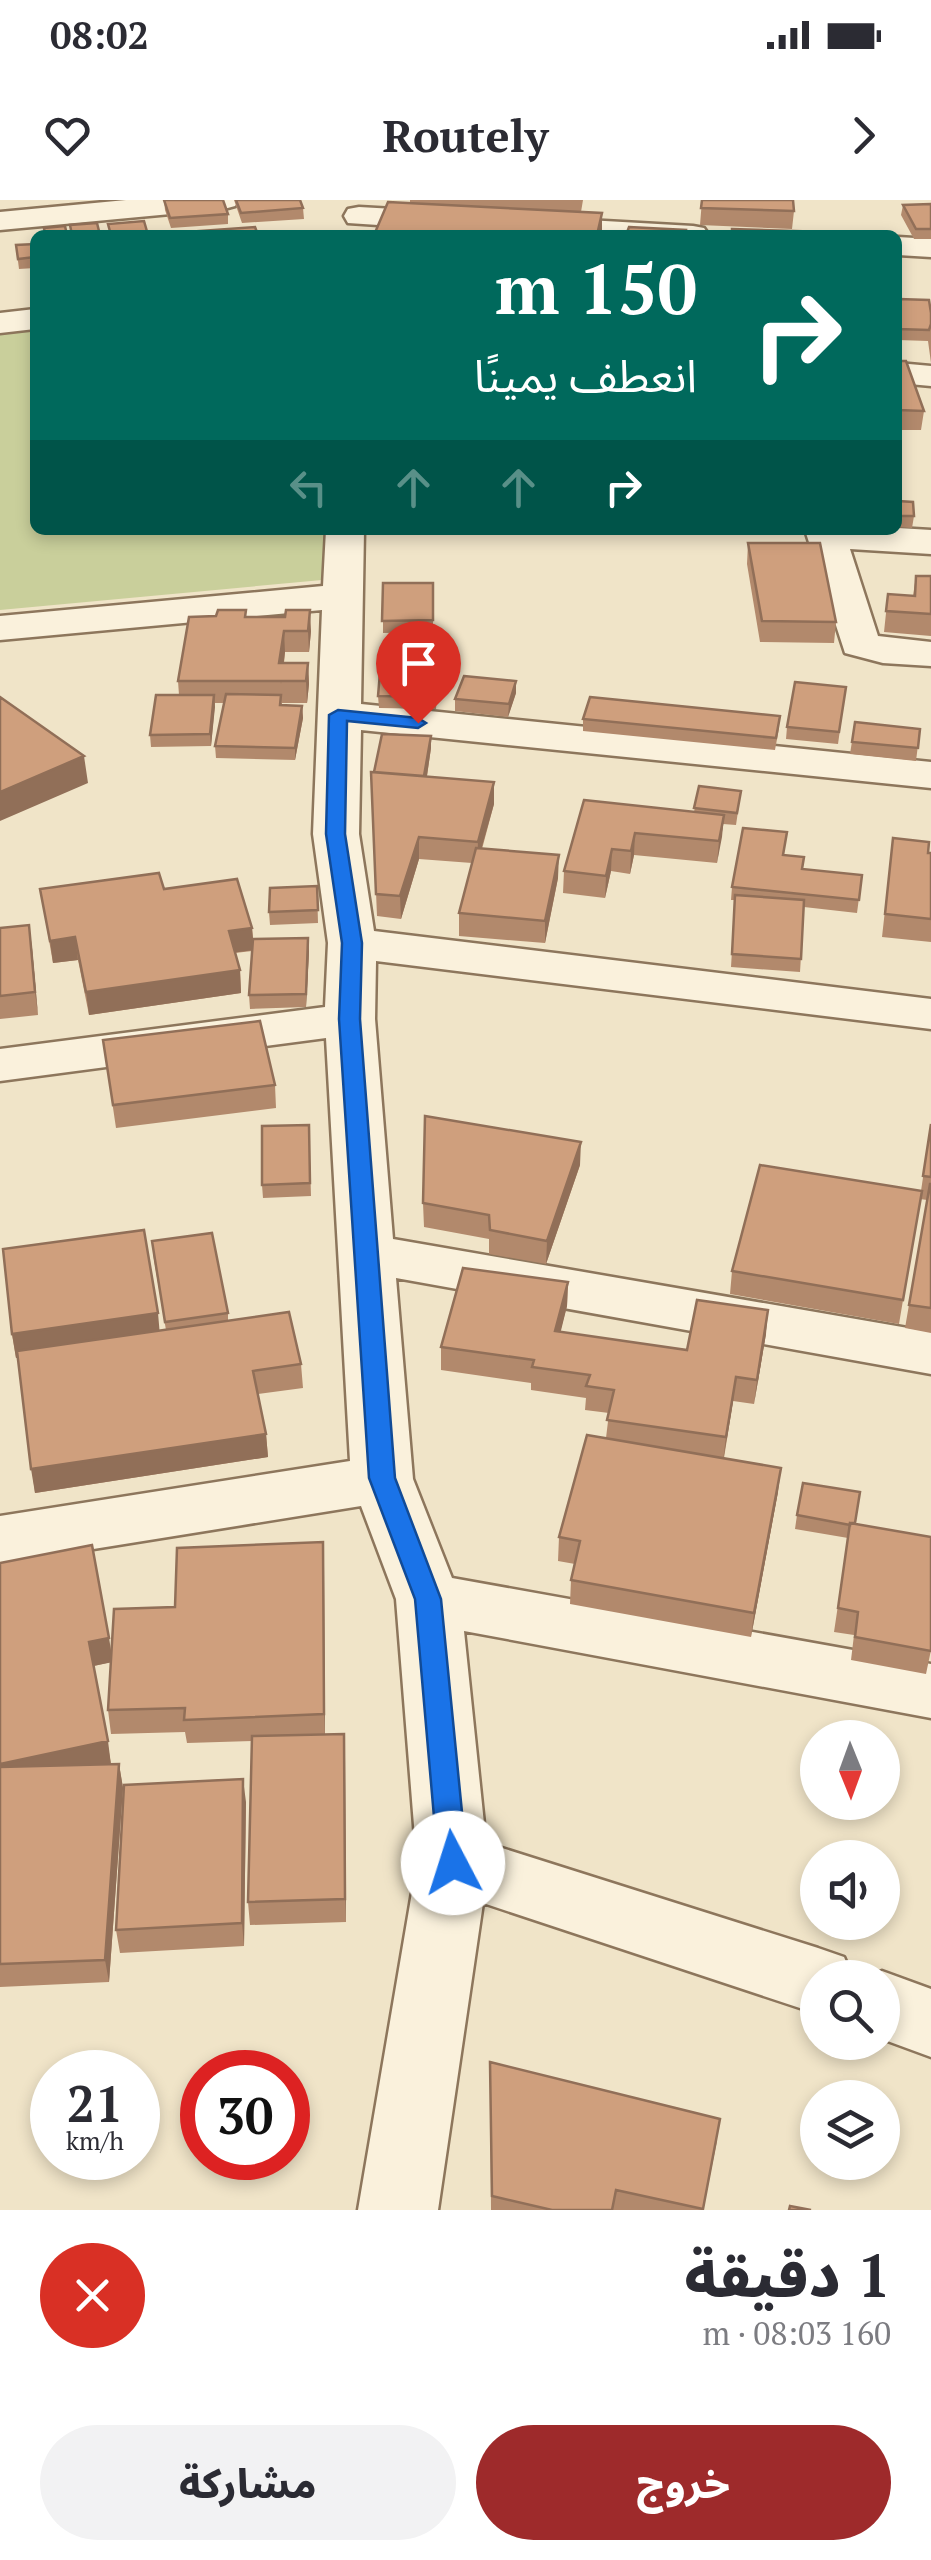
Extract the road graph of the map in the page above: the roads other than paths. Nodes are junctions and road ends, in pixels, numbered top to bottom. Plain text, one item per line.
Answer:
1 (224, 200) edge
2 (359, 217) edge
3 (0, 221) edge
4 (600, 230) edge
5 (902, 246) edge
6 (931, 248) edge
7 (30, 320) edge
8 (0, 323) edge
9 (902, 373) edge
10 (931, 376) edge
11 (345, 535) edge
12 (825, 535) edge
13 (848, 535) edge
14 (931, 542) edge
15 (343, 596) junction
16 (0, 628) edge
17 (931, 654) edge
18 (338, 715) junction
19 (931, 776) edge
20 (352, 943) junction
21 (931, 1014) edge
22 (350, 1019) junction
23 (0, 1065) edge
24 (368, 1254) junction
25 (931, 1353) edge
26 (382, 1478) junction
27 (0, 1540) edge
28 (428, 1599) junction
29 (931, 1691) edge
30 (453, 1863) junction
31 (800, 1975) edge
32 (900, 2013) edge
33 (931, 2024) edge
34 (398, 2210) edge

1 - 3 street
2 - 4 street
5 - 6 street
7 - 8 street
9 - 10 street
11 - 15 street
12 - 17 street
13 - 14 street
15 - 16 street
15 - 18 street
18 - 19 street
18 - 20 street
20 - 21 street
20 - 22 street
22 - 23 street
22 - 24 street
24 - 25 street
24 - 26 street
26 - 27 street
26 - 28 street
28 - 29 street
28 - 30 street
30 - 31 street
30 - 34 street
32 - 33 street

